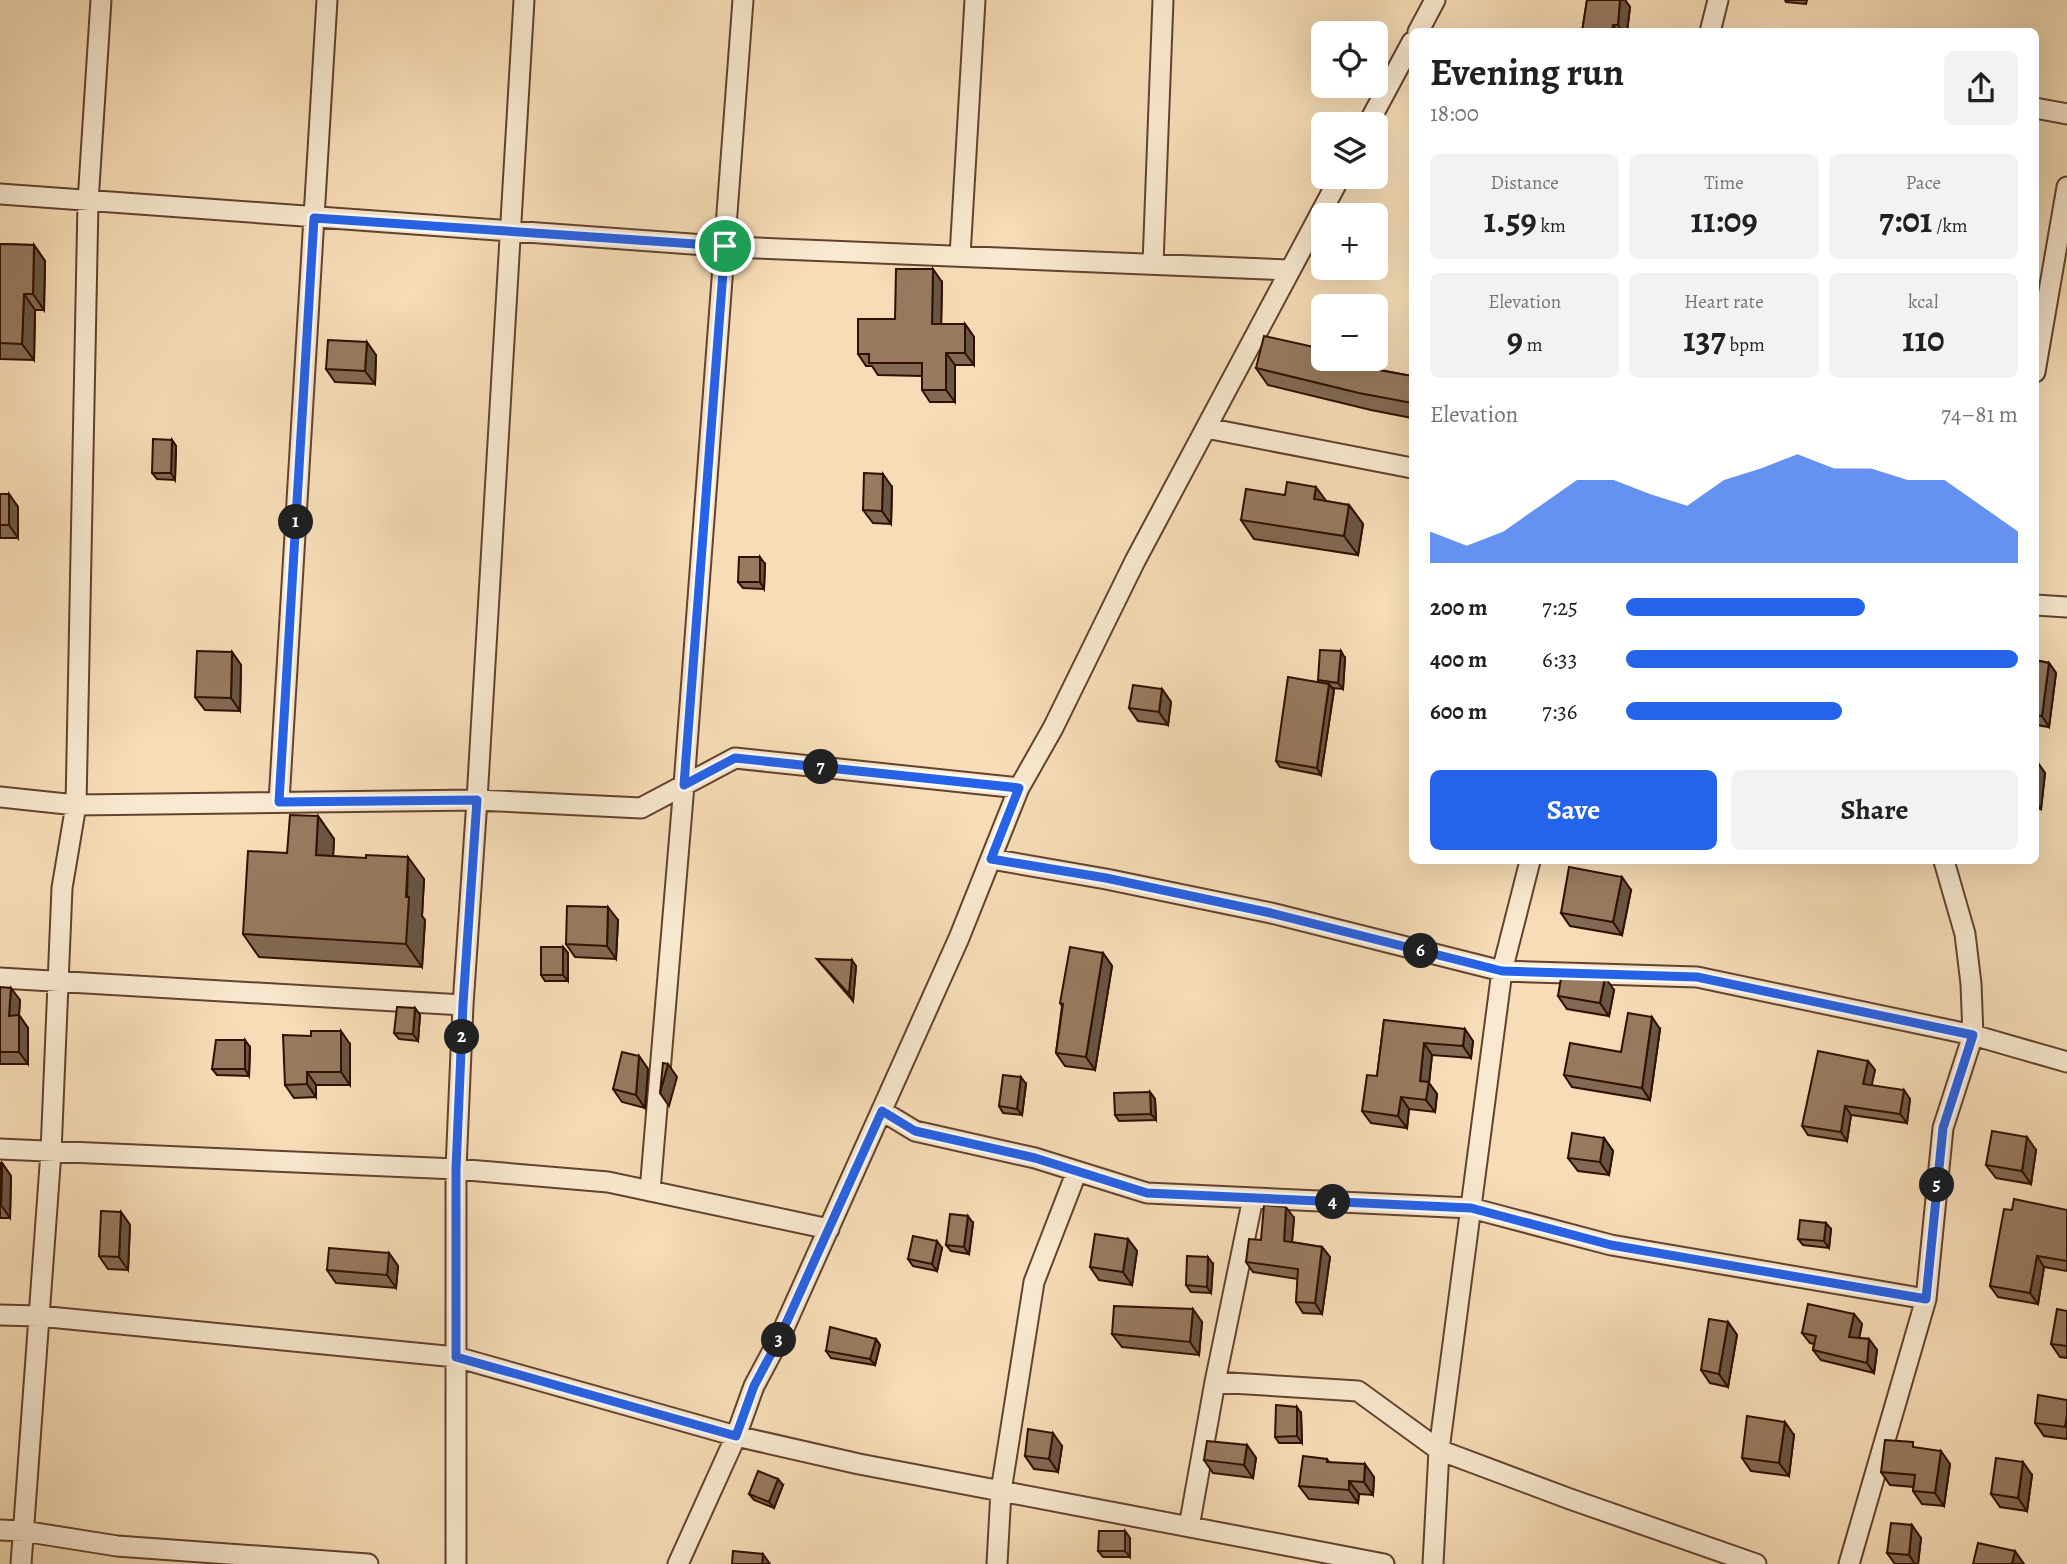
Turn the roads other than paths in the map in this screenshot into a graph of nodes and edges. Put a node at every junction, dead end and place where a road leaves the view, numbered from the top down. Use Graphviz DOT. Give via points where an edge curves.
graph roads {
  1 [pos="101,0"];
  2 [pos="327,0"];
  3 [pos="524,0"];
  4 [pos="743,0"];
  5 [pos="975,0"];
  6 [pos="1163,0"];
  7 [pos="1435,0"];
  8 [pos="1718,0"];
  9 [pos="1420,28"];
  10 [pos="1711,28"];
  11 [pos="1409,48"];
  12 [pos="2039,109"];
  13 [pos="1374,112"];
  14 [pos="2067,114"];
  15 [pos="2067,187"];
  16 [pos="1334,189"];
  17 [pos="0,194"];
  18 [pos="88,202"];
  19 [pos="314,218"];
  20 [pos="511,231"];
  21 [pos="725,246"];
  22 [pos="960,256"];
  23 [pos="1153,264"];
  24 [pos="1290,270"];
  25 [pos="2039,349"];
  26 [pos="1206,428"];
  27 [pos="1409,467"];
  28 [pos="2039,605"];
  29 [pos="2067,607"];
  30 [pos="684,785"];
  31 [pos="1019,788"];
  32 [pos="0,797"];
  33 [pos="477,800"];
  34 [pos="279,802"];
  35 [pos="76,805"];
  36 [pos="991,859"];
  37 [pos="1529,864"];
  38 [pos="1945,864"];
  39 [pos="1502,971"];
  40 [pos="0,978"];
  41 [pos="58,982"];
  42 [pos="463,1004"];
  43 [pos="1973,1035"];
  44 [pos="2067,1062"];
  45 [pos="882,1111"];
  46 [pos="0,1149"];
  47 [pos="51,1152"];
  48 [pos="456,1169"];
  49 [pos="1077,1171"];
  50 [pos="650,1191"];
  51 [pos="1253,1198"];
  52 [pos="1471,1208"];
  53 [pos="829,1229"];
  54 [pos="1926,1299"];
  55 [pos="0,1315"];
  56 [pos="39,1316"];
  57 [pos="456,1357"];
  58 [pos="1215,1382"];
  59 [pos="736,1436"];
  60 [pos="1439,1450"];
  61 [pos="1001,1491"];
  62 [pos="1189,1527"];
  63 [pos="0,1531"];
  64 [pos="23,1531"];
  65 [pos="21,1564"];
  66 [pos="368,1564"];
  67 [pos="456,1564"];
  68 [pos="678,1564"];
  69 [pos="997,1564"];
  70 [pos="1384,1564"];
  71 [pos="1433,1564"];
  72 [pos="1756,1564"];
  73 [pos="1849,1564"];
  1 -- 18 [label="street"];
  2 -- 19 [label="street"];
  3 -- 20 [label="street"];
  4 -- 21 [label="street"];
  5 -- 22 [label="street"];
  6 -- 23 [label="street"];
  7 -- 9 [label="street"];
  8 -- 10 [label="street"];
  11 -- 13 [label="street"];
  12 -- 14 [label="street"];
  15 -- 25 [label="street"];
  16 -- 24 [label="street"];
  17 -- 18 [label="street"];
  18 -- 19 [label="street"];
  18 -- 35 [label="street"];
  19 -- 20 [label="street"];
  19 -- 34 [label="street"];
  20 -- 21 [label="street"];
  20 -- 33 [label="street"];
  21 -- 22 [label="street"];
  21 -- 30 [label="street"];
  22 -- 23 [label="street"];
  23 -- 24 [label="street"];
  24 -- 26 [label="street"];
  26 -- 27 [label="street"];
  26 -- 31 [label="street"];
  28 -- 29 [label="street"];
  30 -- 31 [label="street" via="735,758"];
  30 -- 33 [label="street" via="641,808"];
  30 -- 50 [label="street"];
  31 -- 36 [label="street"];
  32 -- 35 [label="street"];
  33 -- 34 [label="street"];
  33 -- 42 [label="street"];
  34 -- 35 [label="street"];
  35 -- 41 [label="street" via="62,888"];
  36 -- 39 [label="street" via="1271,913"];
  36 -- 45 [label="street"];
  37 -- 39 [label="street"];
  38 -- 43 [label="street" via="1965,934"];
  39 -- 43 [label="street" via="1697,977"];
  39 -- 52 [label="street"];
  40 -- 41 [label="street"];
  41 -- 42 [label="street"];
  41 -- 47 [label="street"];
  42 -- 48 [label="street"];
  43 -- 44 [label="street"];
  43 -- 54 [label="street" via="1943,1128"];
  45 -- 49 [label="street" via="915,1131"];
  45 -- 53 [label="street"];
  46 -- 47 [label="street"];
  47 -- 48 [label="street"];
  47 -- 56 [label="street"];
  48 -- 50 [label="street" via="608,1182"];
  48 -- 57 [label="street"];
  49 -- 51 [label="street" via="1147,1193"];
  49 -- 61 [label="street" via="1034,1282"];
  50 -- 53 [label="street"];
  51 -- 52 [label="street"];
  51 -- 58 [label="street"];
  52 -- 54 [label="street" via="1611,1245"];
  52 -- 60 [label="street"];
  53 -- 59 [label="street" via="754,1386"];
  54 -- 73 [label="street"];
  55 -- 56 [label="street"];
  56 -- 57 [label="street"];
  56 -- 64 [label="street"];
  57 -- 59 [label="street"];
  57 -- 67 [label="street"];
  58 -- 60 [label="street" via="1358,1391"];
  58 -- 62 [label="street"];
  59 -- 61 [label="street"];
  59 -- 68 [label="street"];
  60 -- 71 [label="street"];
  60 -- 72 [label="street"];
  61 -- 62 [label="street"];
  61 -- 69 [label="street"];
  62 -- 70 [label="street"];
  63 -- 64 [label="street"];
  64 -- 65 [label="street"];
  64 -- 66 [label="street" via="117,1546"];
}
